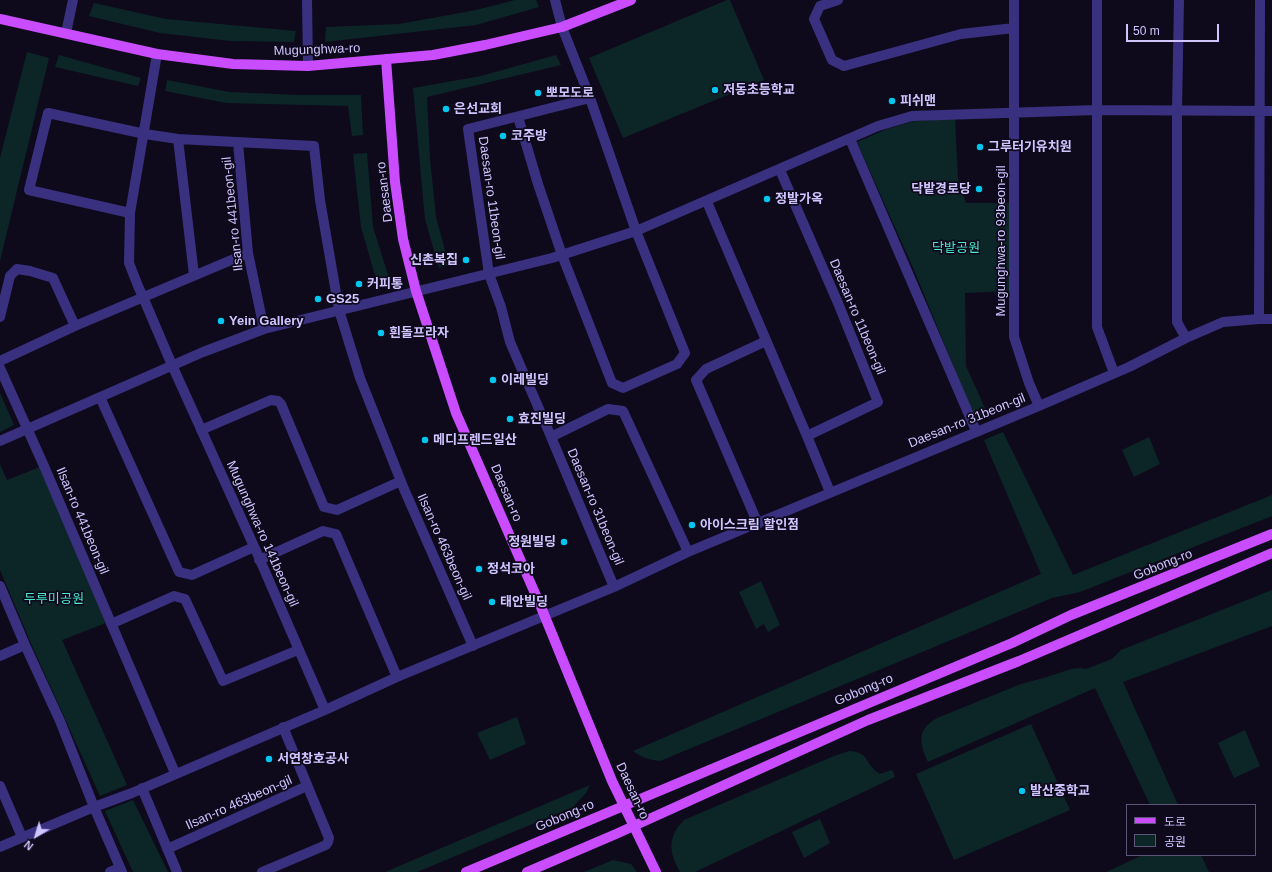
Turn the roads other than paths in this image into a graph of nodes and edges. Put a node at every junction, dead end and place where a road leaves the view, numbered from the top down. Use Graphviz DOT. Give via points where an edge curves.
graph roads {
  1 [pos="73,0"];
  2 [pos="307,0"];
  3 [pos="555,0"];
  4 [pos="631,0"];
  5 [pos="838,0"];
  6 [pos="1014,0"];
  7 [pos="1096,0"];
  8 [pos="1179,0"];
  9 [pos="1260,0"];
  10 [pos="0,19"];
  11 [pos="562,27"];
  12 [pos="1014,28"];
  13 [pos="66,33"];
  14 [pos="157,54"];
  15 [pos="386,59"];
  16 [pos="308,66"];
  17 [pos="590,98"];
  18 [pos="1097,110"];
  19 [pos="1177,111"];
  20 [pos="1260,111"];
  21 [pos="1272,111"];
  22 [pos="1015,113"];
  23 [pos="518,116"];
  24 [pos="144,134"];
  25 [pos="178,139"];
  26 [pos="850,139"];
  27 [pos="238,143"];
  28 [pos="780,170"];
  29 [pos="707,202"];
  30 [pos="130,213"];
  31 [pos="636,231"];
  32 [pos="248,253"];
  33 [pos="562,255"];
  34 [pos="489,274"];
  35 [pos="194,275"];
  36 [pos="416,292"];
  37 [pos="144,297"];
  38 [pos="339,310"];
  39 [pos="0,317"];
  40 [pos="1259,319"];
  41 [pos="1272,319"];
  42 [pos="75,326"];
  43 [pos="264,329"];
  44 [pos="1186,338"];
  45 [pos="766,341"];
  46 [pos="0,361"];
  47 [pos="172,365"];
  48 [pos="0,368"];
  49 [pos="1114,373"];
  50 [pos="100,397"];
  51 [pos="1039,406"];
  52 [pos="27,429"];
  53 [pos="201,430"];
  54 [pos="976,431"];
  55 [pos="808,436"];
  56 [pos="551,437"];
  57 [pos="0,441"];
  58 [pos="401,481"];
  59 [pos="830,492"];
  60 [pos="758,524"];
  61 [pos="1272,534"];
  62 [pos="254,547"];
  63 [pos="688,552"];
  64 [pos="1272,553"];
  65 [pos="260,560"];
  66 [pos="0,586"];
  67 [pos="614,587"];
  68 [pos="545,616"];
  69 [pos="111,624"];
  70 [pos="25,645"];
  71 [pos="473,646"];
  72 [pos="298,650"];
  73 [pos="0,656"];
  74 [pos="397,677"];
  75 [pos="325,710"];
  76 [pos="283,727"];
  77 [pos="175,773"];
  78 [pos="0,786"];
  79 [pos="307,786"];
  80 [pos="142,788"];
  81 [pos="625,805"];
  82 [pos="94,807"];
  83 [pos="634,825"];
  84 [pos="22,837"];
  85 [pos="0,847"];
  86 [pos="167,849"];
  87 [pos="121,870"];
  88 [pos="110,872"];
  89 [pos="177,872"];
  90 [pos="262,872"];
  91 [pos="466,872"];
  92 [pos="527,872"];
  93 [pos="656,872"];
  1 -- 13 [label="street"];
  2 -- 16 [label="street"];
  3 -- 11 [label="street"];
  4 -- 11 [label="main road, Mugunghwa-ro"];
  5 -- 12 [label="street" via="820,6 814,19 832,60 844,66 961,34"];
  6 -- 12 [label="street, Mugunghwa-ro 93beon-gil"];
  7 -- 18 [label="street"];
  8 -- 19 [label="street"];
  9 -- 20 [label="street"];
  10 -- 13 [label="main road, Mugunghwa-ro"];
  11 -- 15 [label="main road, Mugunghwa-ro" via="432,55"];
  11 -- 17 [label="street"];
  12 -- 22 [label="street, Mugunghwa-ro 93beon-gil"];
  13 -- 14 [label="main road, Mugunghwa-ro"];
  14 -- 16 [label="main road, Mugunghwa-ro" via="233,64"];
  14 -- 24 [label="street, Mugunghwa-ro 141beon-gil"];
  15 -- 16 [label="main road, Mugunghwa-ro"];
  15 -- 36 [label="main road, Daesan-ro" via="395,182 403,238"];
  17 -- 23 [label="street, Daesan-ro 11beon-gil"];
  17 -- 31 [label="street"];
  18 -- 19 [label="street, Daesan-ro 11beon-gil"];
  18 -- 22 [label="street, Daesan-ro 11beon-gil"];
  18 -- 49 [label="street" via="1097,328"];
  19 -- 20 [label="street, Daesan-ro 11beon-gil"];
  19 -- 44 [label="street" via="1177,322"];
  20 -- 21 [label="street, Daesan-ro 11beon-gil"];
  20 -- 40 [label="street"];
  22 -- 26 [label="street, Daesan-ro 11beon-gil" via="912,116 878,126"];
  22 -- 51 [label="street, Mugunghwa-ro 93beon-gil" via="1014,337"];
  23 -- 33 [label="street"];
  23 -- 34 [label="street, Daesan-ro 11beon-gil" via="468,129"];
  24 -- 25 [label="street"];
  24 -- 30 [label="street, Mugunghwa-ro 141beon-gil"];
  24 -- 30 [label="street" via="48,113 29,190"];
  25 -- 27 [label="street"];
  25 -- 35 [label="street"];
  26 -- 28 [label="street, Daesan-ro 11beon-gil"];
  26 -- 54 [label="street"];
  27 -- 32 [label="street, Ilsan-ro 441beon-gil"];
  27 -- 38 [label="street" via="314,146 320,200"];
  28 -- 29 [label="street, Daesan-ro 11beon-gil"];
  28 -- 55 [label="street, Daesan-ro 11beon-gil" via="878,402"];
  29 -- 31 [label="street, Daesan-ro 11beon-gil"];
  29 -- 45 [label="street"];
  30 -- 37 [label="street, Mugunghwa-ro 141beon-gil" via="129,263"];
  31 -- 33 [label="street, Daesan-ro 11beon-gil"];
  31 -- 33 [label="street" via="685,353 677,364 623,388 612,384"];
  32 -- 35 [label="street"];
  32 -- 43 [label="street, Ilsan-ro 441beon-gil"];
  33 -- 34 [label="street, Daesan-ro 11beon-gil"];
  34 -- 36 [label="street, Daesan-ro 11beon-gil"];
  34 -- 56 [label="street, Daesan-ro 11beon-gil" via="510,342"];
  35 -- 37 [label="street"];
  36 -- 38 [label="street"];
  36 -- 68 [label="main road, Daesan-ro" via="456,413"];
  37 -- 42 [label="street"];
  37 -- 47 [label="street, Mugunghwa-ro 141beon-gil"];
  38 -- 43 [label="street"];
  38 -- 58 [label="street" via="360,378"];
  39 -- 42 [label="street" via="10,276 17,269 53,278"];
  40 -- 41 [label="street, Daesan-ro 31beon-gil"];
  40 -- 44 [label="street, Daesan-ro 31beon-gil" via="1223,322"];
  42 -- 46 [label="street"];
  43 -- 47 [label="street"];
  44 -- 49 [label="street, Daesan-ro 31beon-gil"];
  45 -- 55 [label="street"];
  45 -- 60 [label="street" via="706,369 696,380"];
  47 -- 50 [label="street"];
  47 -- 53 [label="street, Mugunghwa-ro 141beon-gil"];
  48 -- 52 [label="street, Ilsan-ro 441beon-gil"];
  49 -- 51 [label="street, Daesan-ro 31beon-gil"];
  50 -- 52 [label="street"];
  50 -- 62 [label="street" via="179,572 192,575"];
  51 -- 54 [label="street, Daesan-ro 31beon-gil"];
  52 -- 57 [label="street"];
  52 -- 69 [label="street, Ilsan-ro 441beon-gil"];
  53 -- 58 [label="street" via="270,400 278,401 324,507 337,510"];
  53 -- 62 [label="street, Mugunghwa-ro 141beon-gil"];
  54 -- 59 [label="street, Daesan-ro 31beon-gil"];
  55 -- 59 [label="street"];
  56 -- 63 [label="street" via="608,409 623,411"];
  56 -- 67 [label="street, Daesan-ro 31beon-gil"];
  58 -- 71 [label="street, Ilsan-ro 463beon-gil"];
  59 -- 60 [label="street, Daesan-ro 31beon-gil"];
  60 -- 63 [label="street, Daesan-ro 31beon-gil"];
  61 -- 81 [label="main road, Gobong-ro" via="1071,615 1012,643"];
  62 -- 65 [label="street, Mugunghwa-ro 141beon-gil"];
  63 -- 67 [label="street, Daesan-ro 31beon-gil"];
  64 -- 83 [label="main road" via="1019,661 868,720"];
  65 -- 72 [label="street, Mugunghwa-ro 141beon-gil"];
  65 -- 74 [label="street" via="323,531 336,534"];
  66 -- 70 [label="street"];
  67 -- 68 [label="street, Daesan-ro 31beon-gil"];
  68 -- 71 [label="street"];
  68 -- 81 [label="main road, Daesan-ro" via="612,781"];
  69 -- 72 [label="street" via="174,596 185,599 223,681"];
  69 -- 77 [label="street"];
  70 -- 73 [label="street"];
  70 -- 82 [label="street" via="60,721"];
  71 -- 74 [label="street"];
  72 -- 75 [label="street, Mugunghwa-ro 141beon-gil"];
  74 -- 75 [label="street"];
  75 -- 76 [label="street"];
  76 -- 77 [label="street"];
  76 -- 79 [label="street, Ilsan-ro 463beon-gil"];
  77 -- 80 [label="street"];
  78 -- 84 [label="street"];
  79 -- 86 [label="street, Ilsan-ro 463beon-gil"];
  79 -- 90 [label="street" via="329,838 328,842"];
  80 -- 82 [label="street"];
  80 -- 86 [label="street"];
  81 -- 83 [label="main road, Daesan-ro"];
  81 -- 91 [label="main road, Gobong-ro"];
  82 -- 84 [label="street"];
  82 -- 87 [label="street"];
  83 -- 92 [label="main road"];
  83 -- 93 [label="main road, Daesan-ro"];
  84 -- 85 [label="street"];
  86 -- 89 [label="street"];
  87 -- 88 [label="street"];
}
